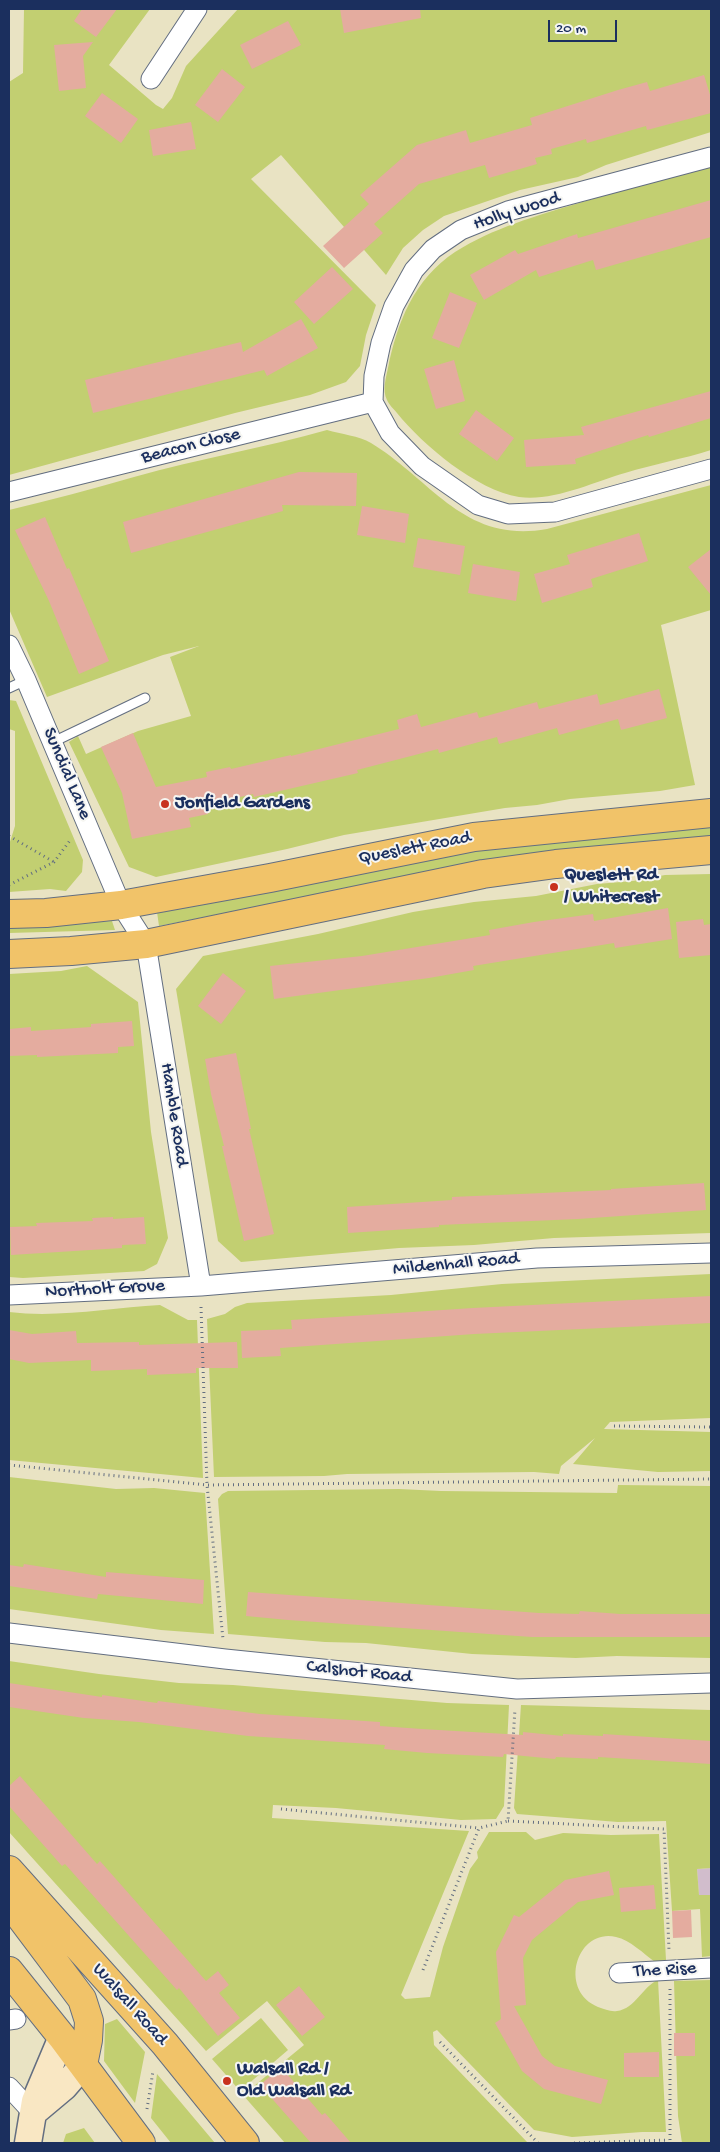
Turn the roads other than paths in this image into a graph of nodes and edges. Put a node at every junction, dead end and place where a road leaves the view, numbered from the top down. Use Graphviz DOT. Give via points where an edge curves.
graph roads {
  1 [pos="197,9"];
  2 [pos="151,79"];
  3 [pos="711,157"];
  4 [pos="373,402"];
  5 [pos="711,469"];
  6 [pos="9,492"];
  7 [pos="9,645"];
  8 [pos="26,680"];
  9 [pos="9,688"];
  10 [pos="145,698"];
  11 [pos="52,742"];
  12 [pos="711,813"];
  13 [pos="711,850"];
  14 [pos="121,905"];
  15 [pos="9,914"];
  16 [pos="146,944"];
  17 [pos="9,954"];
  18 [pos="711,1253"];
  19 [pos="201,1286"];
  20 [pos="9,1295"];
  21 [pos="9,1633"];
  22 [pos="711,1683"];
  23 [pos="9,1870"];
  24 [pos="9,1902"];
  25 [pos="711,1968"];
  26 [pos="9,1971"];
  27 [pos="619,1973"];
  28 [pos="62,2037"];
  29 [pos="83,2065"];
  30 [pos="9,2087"];
  31 [pos="32,2113"];
  32 [pos="28,2143"];
  33 [pos="141,2143"];
  34 [pos="245,2143"];
  1 -- 2 [label="street"];
  3 -- 4 [label="street, Holly Wood" via="508,211 461,230 433,249 414,270 394,306 381,343 374,376"];
  4 -- 5 [label="street" via="390,433 422,466 478,505 508,514 555,512"];
  4 -- 6 [label="street, Beacon Close"];
  7 -- 8 [label="street, Sundial Lane"];
  8 -- 9 [label="lane"];
  8 -- 11 [label="street, Sundial Lane"];
  10 -- 11 [label="lane"];
  11 -- 14 [label="street, Sundial Lane"];
  12 -- 14 [label="highway, Queslett Road" via="474,837"];
  13 -- 16 [label="highway, Queslett Road" via="484,874"];
  14 -- 15 [label="highway, Queslett Road"];
  14 -- 16 [label="street"];
  16 -- 17 [label="highway, Queslett Road"];
  16 -- 19 [label="street, Hamble Road"];
  18 -- 19 [label="street, Mildenhall Road" via="537,1258"];
  19 -- 20 [label="street, Northolt Grove"];
  21 -- 22 [label="street, Calshot Road" via="517,1689"];
  23 -- 34 [label="highway, Walsall Road" via="165,2044"];
  24 -- 29 [label="highway" via="82,1999 88,2021"];
  25 -- 27 [label="street, The Rise"];
  26 -- 28 [label="highway"];
  28 -- 29 [label="highway"];
  28 -- 31 [label="main road"];
  29 -- 31 [label="main road" via="64,2087"];
  29 -- 33 [label="highway"];
  30 -- 31 [label="street"];
  31 -- 32 [label="main road"];
}
